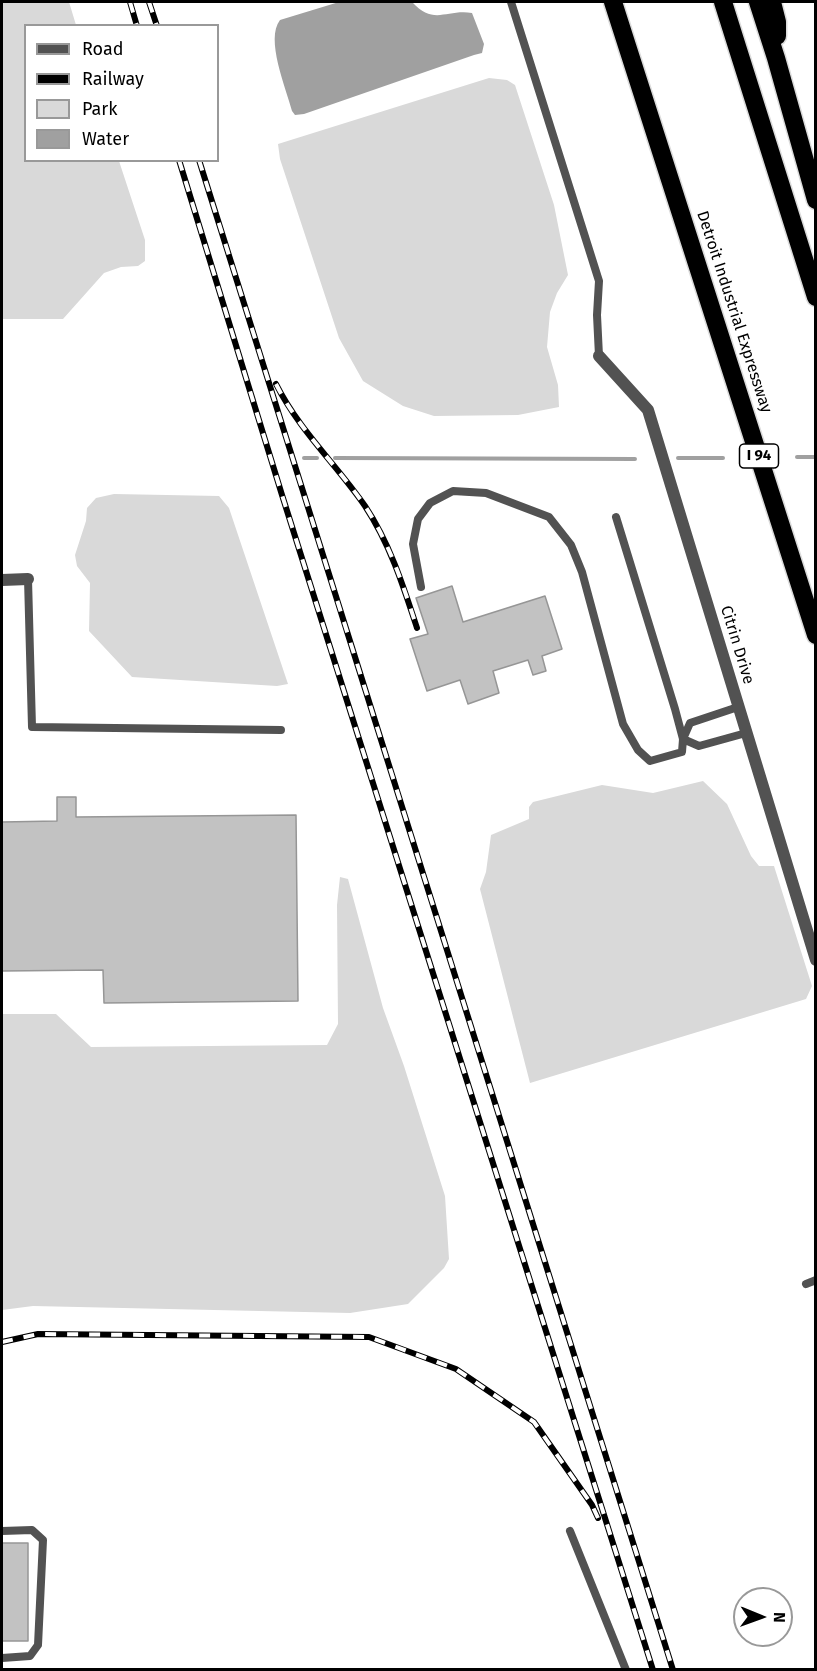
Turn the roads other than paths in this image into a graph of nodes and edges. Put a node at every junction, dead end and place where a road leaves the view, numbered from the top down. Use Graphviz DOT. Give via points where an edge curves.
graph roads {
  1 [pos="511,2"];
  2 [pos="613,2"];
  3 [pos="723,2"];
  4 [pos="758,2"];
  5 [pos="772,2"];
  6 [pos="776,58"];
  7 [pos="816,200"];
  8 [pos="816,297"];
  9 [pos="599,356"];
  10 [pos="616,517"];
  11 [pos="28,579"];
  12 [pos="2,580"];
  13 [pos="421,587"];
  14 [pos="816,635"];
  15 [pos="738,706"];
  16 [pos="281,730"];
  17 [pos="746,733"];
  18 [pos="682,739"];
  19 [pos="816,960"];
  20 [pos="816,1280"];
  21 [pos="806,1284"];
  22 [pos="2,1531"];
  23 [pos="570,1531"];
  24 [pos="2,1659"];
  25 [pos="626,1670"];
  1 -- 9 [label="lane" via="599,281"];
  2 -- 14 [label="highway, Detroit Industrial Expressway / I 94"];
  3 -- 8 [label="highway"];
  4 -- 6 [label="highway"];
  5 -- 6 [label="highway" via="777,22"];
  6 -- 7 [label="highway"];
  9 -- 15 [label="street, Citrin Drive" via="648,410"];
  10 -- 18 [label="lane"];
  11 -- 12 [label="street"];
  11 -- 16 [label="lane" via="32,727"];
  13 -- 18 [label="lane" via="413,544 418,519 430,503 453,491 486,493 549,517 575,554 623,724 638,750 650,761 682,752"];
  15 -- 17 [label="street, Citrin Drive"];
  15 -- 18 [label="lane" via="690,723"];
  17 -- 18 [label="lane" via="699,747"];
  17 -- 19 [label="street, Citrin Drive"];
  20 -- 21 [label="lane"];
  22 -- 24 [label="lane" via="32,1530 42,1540 38,1645 30,1656"];
  23 -- 25 [label="lane"];
}
